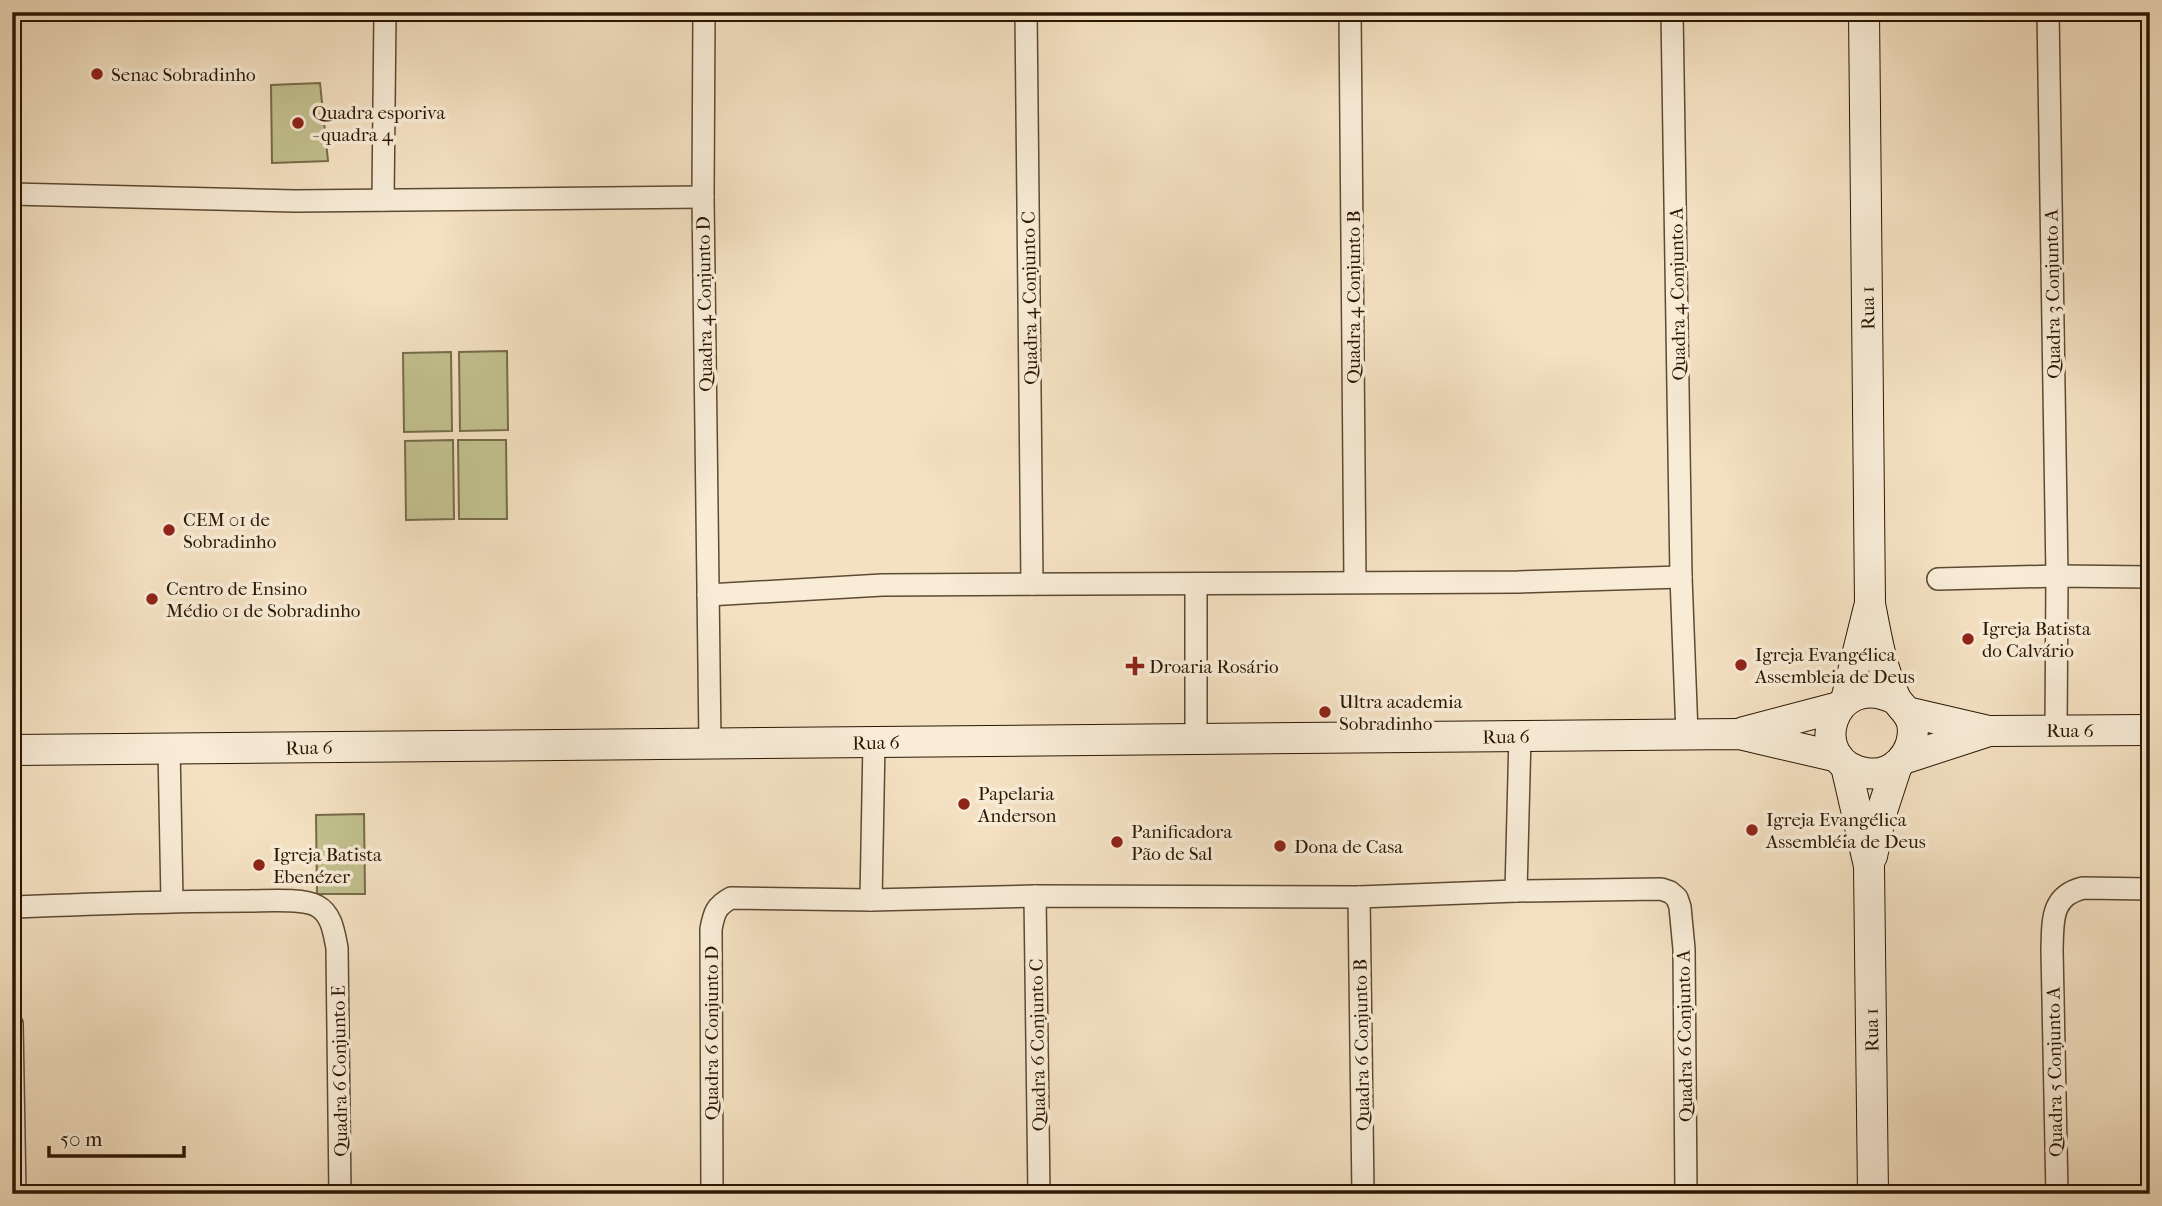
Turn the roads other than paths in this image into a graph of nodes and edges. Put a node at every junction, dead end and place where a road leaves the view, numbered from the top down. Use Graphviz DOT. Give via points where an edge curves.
graph roads {
  1 [pos="385,12"];
  2 [pos="704,12"];
  3 [pos="1026,12"];
  4 [pos="1350,12"];
  5 [pos="1672,12"];
  6 [pos="1864,12"];
  7 [pos="2048,12"];
  8 [pos="12,194"];
  9 [pos="702,197"];
  10 [pos="383,200"];
  11 [pos="2057,576"];
  12 [pos="1681,577"];
  13 [pos="2150,577"];
  14 [pos="1938,579"];
  15 [pos="1355,582"];
  16 [pos="1032,584"];
  17 [pos="1196,585"];
  18 [pos="708,595"];
  19 [pos="1870,604"];
  20 [pos="1843,703"];
  21 [pos="1901,706"];
  22 [pos="2150,730"];
  23 [pos="1989,731"];
  24 [pos="2056,731"];
  25 [pos="1686,734"];
  26 [pos="1739,734"];
  27 [pos="1520,736"];
  28 [pos="1196,739"];
  29 [pos="874,742"];
  30 [pos="710,743"];
  31 [pos="169,748"];
  32 [pos="12,750"];
  33 [pos="1842,762"];
  34 [pos="1900,762"];
  35 [pos="1869,866"];
  36 [pos="2150,889"];
  37 [pos="1517,891"];
  38 [pos="1035,896"];
  39 [pos="1359,897"];
  40 [pos="871,900"];
  41 [pos="172,901"];
  42 [pos="12,907"];
  43 [pos="12,1024"];
  44 [pos="15,1194"];
  45 [pos="340,1194"];
  46 [pos="712,1194"];
  47 [pos="1039,1194"];
  48 [pos="1363,1194"];
  49 [pos="1686,1194"];
  50 [pos="1872,1194"];
  51 [pos="2057,1194"];
  1 -- 10 [label="street"];
  2 -- 9 [label="street, Quadra 4 Conjunto D"];
  3 -- 16 [label="street, Quadra 4 Conjunto C"];
  4 -- 15 [label="street, Quadra 4 Conjunto B"];
  5 -- 12 [label="street, Quadra 4 Conjunto A"];
  6 -- 19 [label="street, Rua 1"];
  7 -- 11 [label="street, Quadra 3 Conjunto A"];
  8 -- 10 [label="street"];
  9 -- 10 [label="street"];
  9 -- 18 [label="street, Quadra 4 Conjunto D"];
  11 -- 13 [label="street"];
  11 -- 14 [label="street"];
  11 -- 24 [label="street, Quadra 3 Conjunto A"];
  12 -- 15 [label="street"];
  12 -- 25 [label="street, Quadra 4 Conjunto A"];
  15 -- 17 [label="street"];
  16 -- 17 [label="street"];
  16 -- 18 [label="street" via="881,585"];
  17 -- 28 [label="street"];
  18 -- 30 [label="street, Quadra 4 Conjunto D"];
  19 -- 20 [label="street"];
  19 -- 21 [label="street" via="1880,652"];
  20 -- 21 [label="street" via="1871,691 1884,693"];
  20 -- 26 [label="street, Rua 6"];
  20 -- 33 [label="street" via="1830,732"];
  21 -- 23 [label="street, Rua 6"];
  21 -- 34 [label="street" via="1912,724 1913,736"];
  22 -- 24 [label="street, Rua 6"];
  23 -- 24 [label="street, Rua 6"];
  23 -- 34 [label="street, Rua 6"];
  25 -- 26 [label="street, Rua 6"];
  25 -- 27 [label="street, Rua 6"];
  26 -- 33 [label="street, Rua 6"];
  27 -- 28 [label="street, Rua 6"];
  27 -- 37 [label="street"];
  28 -- 29 [label="street, Rua 6"];
  29 -- 30 [label="street, Rua 6"];
  29 -- 40 [label="street"];
  30 -- 31 [label="street, Rua 6"];
  31 -- 32 [label="street, Rua 6"];
  31 -- 41 [label="street"];
  33 -- 34 [label="street" via="1872,774"];
  33 -- 35 [label="street"];
  34 -- 35 [label="street"];
  35 -- 50 [label="street, Rua 1"];
  36 -- 51 [label="street, Quadra 5 Conjunto A" via="2083,888 2063,896 2054,914"];
  37 -- 39 [label="street"];
  37 -- 49 [label="street, Quadra 6 Conjunto A" via="1661,889 1677,898 1684,949"];
  38 -- 39 [label="street"];
  38 -- 40 [label="street"];
  38 -- 47 [label="street, Quadra 6 Conjunto C"];
  39 -- 48 [label="street, Quadra 6 Conjunto B"];
  40 -- 46 [label="street, Quadra 6 Conjunto D" via="731,898 714,912"];
  41 -- 42 [label="street, Quadra 6 Conjunto E"];
  41 -- 45 [label="street, Quadra 6 Conjunto E" via="307,902 328,916 337,948"];
  43 -- 44 [label="street"];
}
